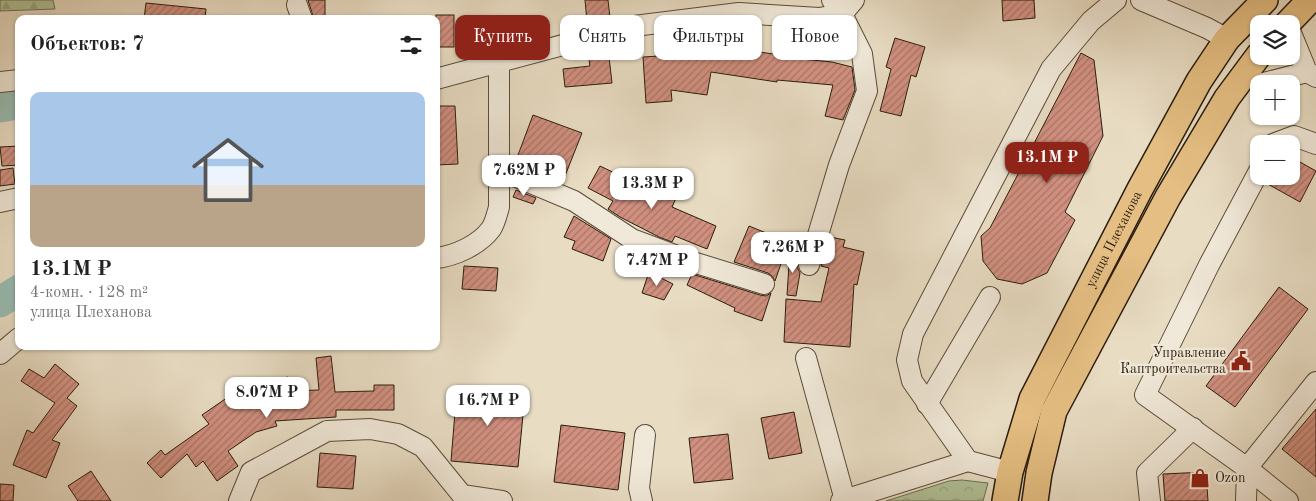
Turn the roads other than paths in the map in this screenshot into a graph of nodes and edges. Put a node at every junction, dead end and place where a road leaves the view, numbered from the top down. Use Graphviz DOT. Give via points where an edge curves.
graph roads {
  1 [pos="1116,0"];
  2 [pos="1141,0"];
  3 [pos="1265,0"];
  4 [pos="1310,0"];
  5 [pos="843,5"];
  6 [pos="1178,7"];
  7 [pos="1296,15"];
  8 [pos="1227,38"];
  9 [pos="1300,51"];
  10 [pos="499,63"];
  11 [pos="1252,65"];
  12 [pos="1311,74"];
  13 [pos="440,78"];
  14 [pos="15,80"];
  15 [pos="0,82"];
  16 [pos="1250,88"];
  17 [pos="1227,98"];
  18 [pos="1300,138"];
  19 [pos="1316,144"];
  20 [pos="500,170"];
  21 [pos="1251,185"];
  22 [pos="15,199"];
  23 [pos="0,202"];
  24 [pos="440,257"];
  25 [pos="809,265"];
  26 [pos="764,284"];
  27 [pos="990,297"];
  28 [pos="15,341"];
  29 [pos="0,354"];
  30 [pos="806,358"];
  31 [pos="1314,389"];
  32 [pos="927,404"];
  33 [pos="1193,428"];
  34 [pos="645,435"];
  35 [pos="968,461"];
  36 [pos="1247,468"];
  37 [pos="1010,472"];
  38 [pos="460,498"];
  39 [pos="239,501"];
  40 [pos="502,501"];
  41 [pos="642,501"];
  42 [pos="843,501"];
  43 [pos="1005,501"];
  44 [pos="1035,501"];
  45 [pos="1150,501"];
  46 [pos="1246,501"];
  47 [pos="1288,501"];
  1 -- 32 [label="street" via="1091,22 1050,70 913,334 907,360 912,380"];
  2 -- 6 [label="street"];
  3 -- 8 [label="main road, улица Плеханова"];
  4 -- 7 [label="main road"];
  5 -- 10 [label="street" via="819,18 739,13 634,26"];
  5 -- 25 [label="street" via="862,54 868,91 839,165"];
  6 -- 8 [label="street"];
  8 -- 37 [label="main road, улица Плеханова" via="1199,81 1140,190 1032,399"];
  9 -- 12 [label="street"];
  10 -- 13 [label="street"];
  10 -- 20 [label="street"];
  11 -- 17 [label="main road, улица Плеханова"];
  14 -- 15 [label="street"];
  16 -- 17 [label="street"];
  17 -- 44 [label="main road, улица Плеханова" via="1168,197 1054,411"];
  18 -- 19 [label="street"];
  20 -- 24 [label="street" via="499,207 491,229 475,243"];
  20 -- 26 [label="street" via="574,201 632,239"];
  21 -- 33 [label="street" via="1145,395"];
  22 -- 23 [label="street"];
  27 -- 32 [label="street"];
  28 -- 29 [label="street"];
  30 -- 42 [label="street"];
  31 -- 36 [label="street"];
  32 -- 35 [label="street"];
  33 -- 36 [label="street"];
  33 -- 45 [label="street" via="1148,473"];
  34 -- 41 [label="street" via="639,488"];
  35 -- 37 [label="street"];
  35 -- 42 [label="street"];
  36 -- 46 [label="street"];
  36 -- 47 [label="street"];
  37 -- 43 [label="main road, улица Плеханова"];
  38 -- 39 [label="street" via="423,447 398,434 370,429 327,431 251,472"];
  38 -- 40 [label="street"];
}
